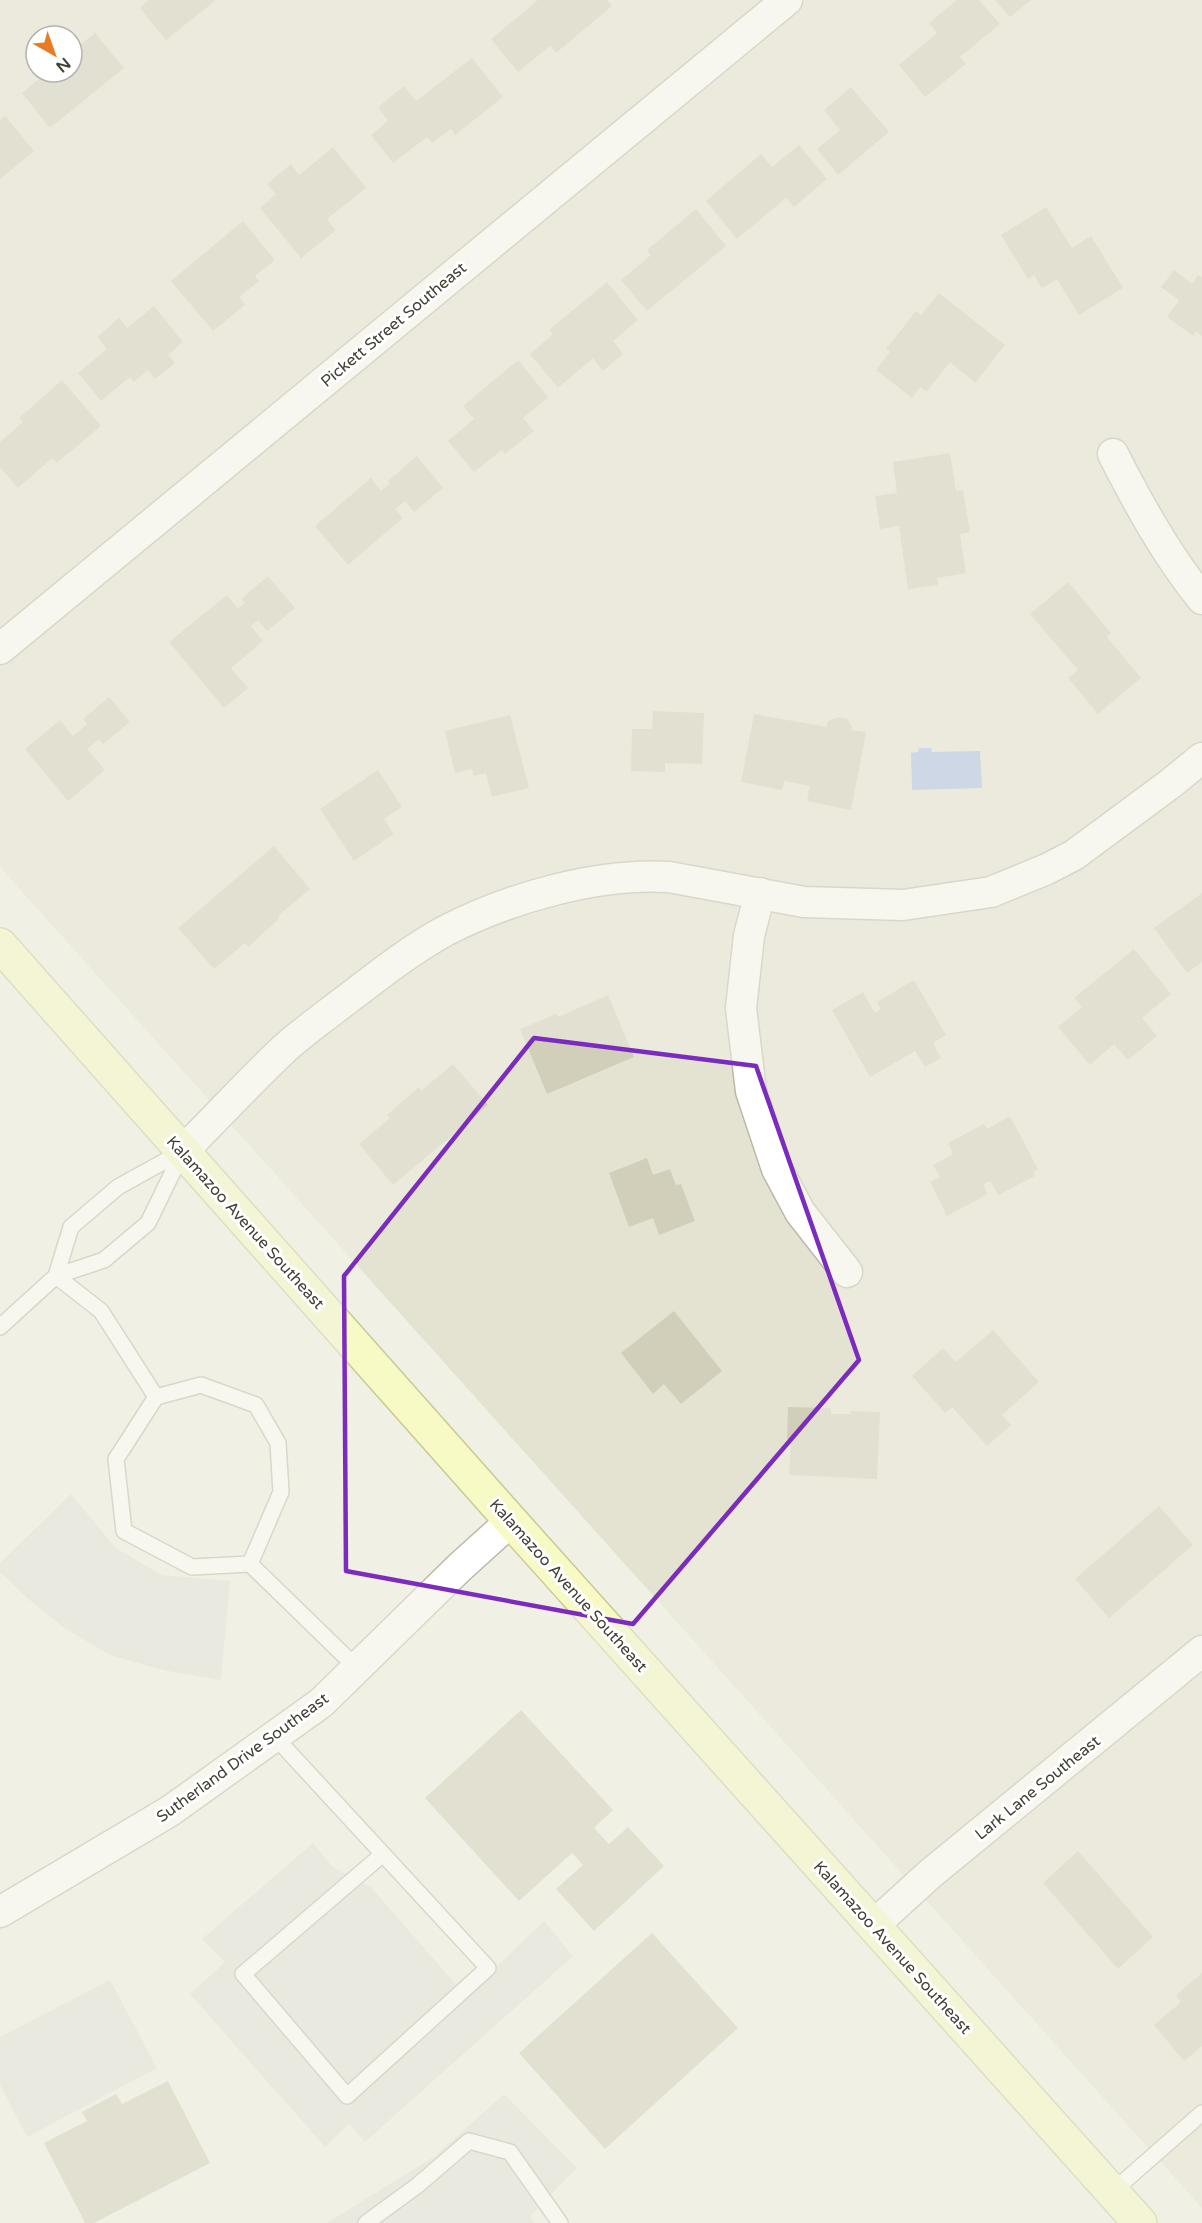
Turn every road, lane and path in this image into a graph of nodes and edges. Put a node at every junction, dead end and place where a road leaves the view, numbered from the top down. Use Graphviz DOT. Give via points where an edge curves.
graph roads {
  1 [pos="787,0"];
  2 [pos="1113,454"];
  3 [pos="1202,599"];
  4 [pos="0,649"];
  5 [pos="1202,758"];
  6 [pos="760,893"];
  7 [pos="0,945"];
  8 [pos="183,1151"];
  9 [pos="847,1272"];
  10 [pos="56,1276"];
  11 [pos="3,1319"];
  12 [pos="156,1397"];
  13 [pos="511,1521"];
  14 [pos="250,1564"];
  15 [pos="1202,1651"];
  16 [pos="357,1668"];
  17 [pos="275,1737"];
  18 [pos="383,1854"];
  19 [pos="0,1912"];
  20 [pos="874,1925"];
  21 [pos="1202,2113"];
  22 [pos="1127,2213"];
  23 [pos="366,2223"];
  24 [pos="560,2223"];
  1 -- 4 [label="street, Pickett Street Southeast"];
  2 -- 3 [label="street" via="1170,556"];
  5 -- 6 [label="street" via="1074,855 991,892 903,906 804,902"];
  6 -- 8 [label="street" via="650,876 584,884 495,909 445,932 359,989 284,1049"];
  6 -- 9 [label="street" via="749,936 741,1008 751,1091 777,1169 795,1204"];
  7 -- 8 [label="main road, Kalamazoo Avenue Southeast"];
  8 -- 10 [label="lane" via="118,1187 71,1227"];
  8 -- 10 [label="lane" via="148,1223 104,1260"];
  8 -- 13 [label="main road, Kalamazoo Avenue Southeast"];
  10 -- 11 [label="lane"];
  10 -- 12 [label="lane" via="101,1311"];
  12 -- 14 [label="lane" via="201,1385 256,1405 278,1443 281,1492"];
  12 -- 14 [label="lane" via="116,1460 124,1531 192,1567"];
  13 -- 16 [label="street, Sutherland Drive Southeast"];
  13 -- 20 [label="main road, Kalamazoo Avenue Southeast"];
  14 -- 16 [label="lane"];
  15 -- 20 [label="street, Lark Lane Southeast" via="930,1874"];
  16 -- 17 [label="street, Sutherland Drive Southeast" via="321,1703"];
  17 -- 18 [label="lane"];
  17 -- 19 [label="street, Sutherland Drive Southeast" via="170,1811"];
  18 -- 18 [label="lane" via="488,1968 347,2096 243,1974"];
  20 -- 22 [label="main road, Kalamazoo Avenue Southeast"];
  21 -- 22 [label="lane"];
  23 -- 24 [label="lane" via="469,2141 510,2152"];
}
